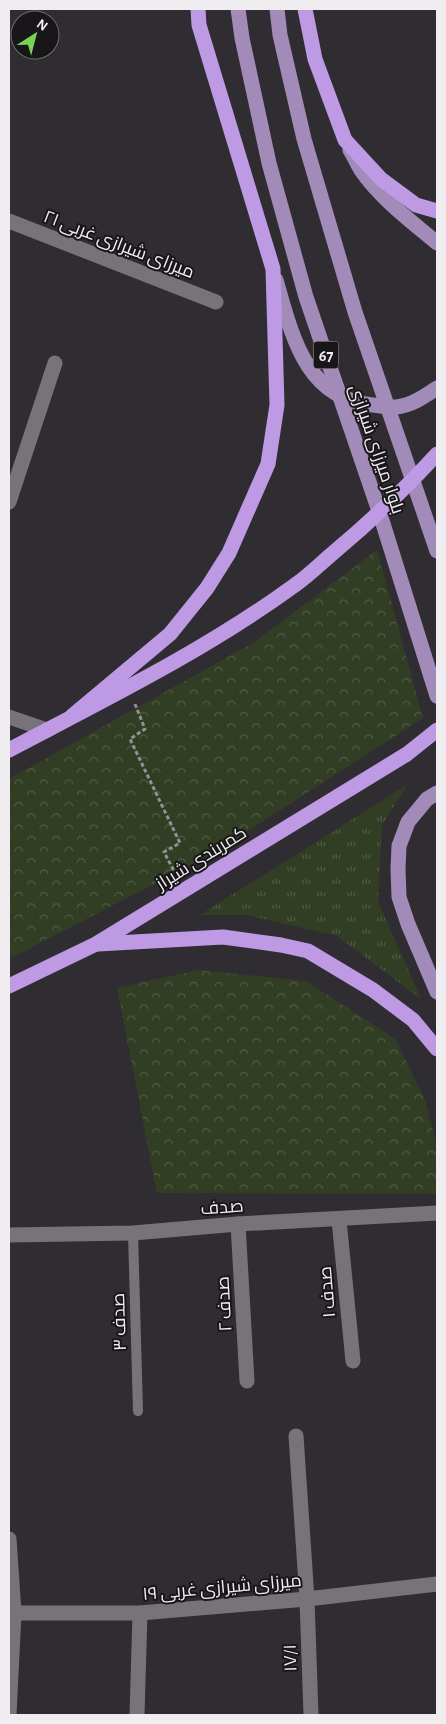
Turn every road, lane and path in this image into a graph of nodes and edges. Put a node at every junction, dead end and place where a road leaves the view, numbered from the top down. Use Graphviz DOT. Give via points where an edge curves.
graph roads {
  1 [pos="198,9"];
  2 [pos="238,9"];
  3 [pos="277,9"];
  4 [pos="306,9"];
  5 [pos="345,140"];
  6 [pos="437,211"];
  7 [pos="9,221"];
  8 [pos="437,243"];
  9 [pos="273,269"];
  10 [pos="216,302"];
  11 [pos="55,363"];
  12 [pos="437,388"];
  13 [pos="437,454"];
  14 [pos="9,502"];
  15 [pos="437,551"];
  16 [pos="128,687"];
  17 [pos="437,696"];
  18 [pos="72,716"];
  19 [pos="9,717"];
  20 [pos="47,730"];
  21 [pos="437,730"];
  22 [pos="9,750"];
  23 [pos="437,793"];
  24 [pos="184,890"];
  25 [pos="96,944"];
  26 [pos="9,986"];
  27 [pos="437,992"];
  28 [pos="437,1049"];
  29 [pos="437,1213"];
  30 [pos="339,1220"];
  31 [pos="238,1224"];
  32 [pos="133,1233"];
  33 [pos="9,1235"];
  34 [pos="353,1361"];
  35 [pos="246,1381"];
  36 [pos="138,1411"];
  37 [pos="296,1436"];
  38 [pos="9,1539"];
  39 [pos="437,1584"];
  40 [pos="307,1599"];
  41 [pos="12,1613"];
  42 [pos="140,1613"];
  43 [pos="10,1715"];
  44 [pos="137,1715"];
  45 [pos="311,1715"];
  1 -- 9 [label="highway" via="199,24"];
  2 -- 17 [label="main road, بلوار میرزای شیرازی / 67" via="269,164 306,297 380,514"];
  3 -- 15 [label="main road, بلوار میرزای شیرازی / 67" via="280,35 309,157 355,312"];
  4 -- 5 [label="highway" via="316,59"];
  5 -- 6 [label="highway" via="381,179 416,206"];
  5 -- 8 [label="main road" via="361,170 382,194"];
  7 -- 10 [label="street, ۲۱ میرزای شیرازی غربی"];
  9 -- 12 [label="main road" via="302,358 323,386 356,404 396,407 422,399"];
  9 -- 18 [label="highway" via="277,405 268,464 242,526 207,588 170,634"];
  11 -- 14 [label="street"];
  13 -- 16 [label="highway" via="365,526 296,584 239,624"];
  16 -- 18 [label="highway"];
  16 -- 24 [label="path" via="145,729 130,739 180,843 164,852"];
  18 -- 20 [label="highway"];
  19 -- 20 [label="street"];
  20 -- 22 [label="highway"];
  21 -- 24 [label="highway, کمربندی شیراز" via="407,754"];
  23 -- 27 [label="main road" via="427,799 408,822 399,846 398,869 399,897"];
  24 -- 25 [label="highway, کمربندی شیراز"];
  25 -- 26 [label="highway, کمربندی شیراز"];
  25 -- 28 [label="highway" via="223,937 308,951 373,990 412,1020"];
  29 -- 30 [label="street, صدف"];
  30 -- 31 [label="street, صدف"];
  30 -- 34 [label="street, ۱ صدف"];
  31 -- 32 [label="street, صدف"];
  31 -- 35 [label="street, ۲ صدف"];
  32 -- 33 [label="street, صدف"];
  32 -- 36 [label="lane, صدف ۳"];
  37 -- 40 [label="street, ۱۷/۱"];
  38 -- 41 [label="street"];
  39 -- 40 [label="street, ۱۹ میرزای شیرازی غربی"];
  40 -- 42 [label="street, ۱۹ میرزای شیرازی غربی"];
  40 -- 45 [label="street, ۱۷/۱"];
  41 -- 42 [label="street, ۱۹ میرزای شیرازی غربی"];
  41 -- 43 [label="street"];
  42 -- 44 [label="street"];
}
